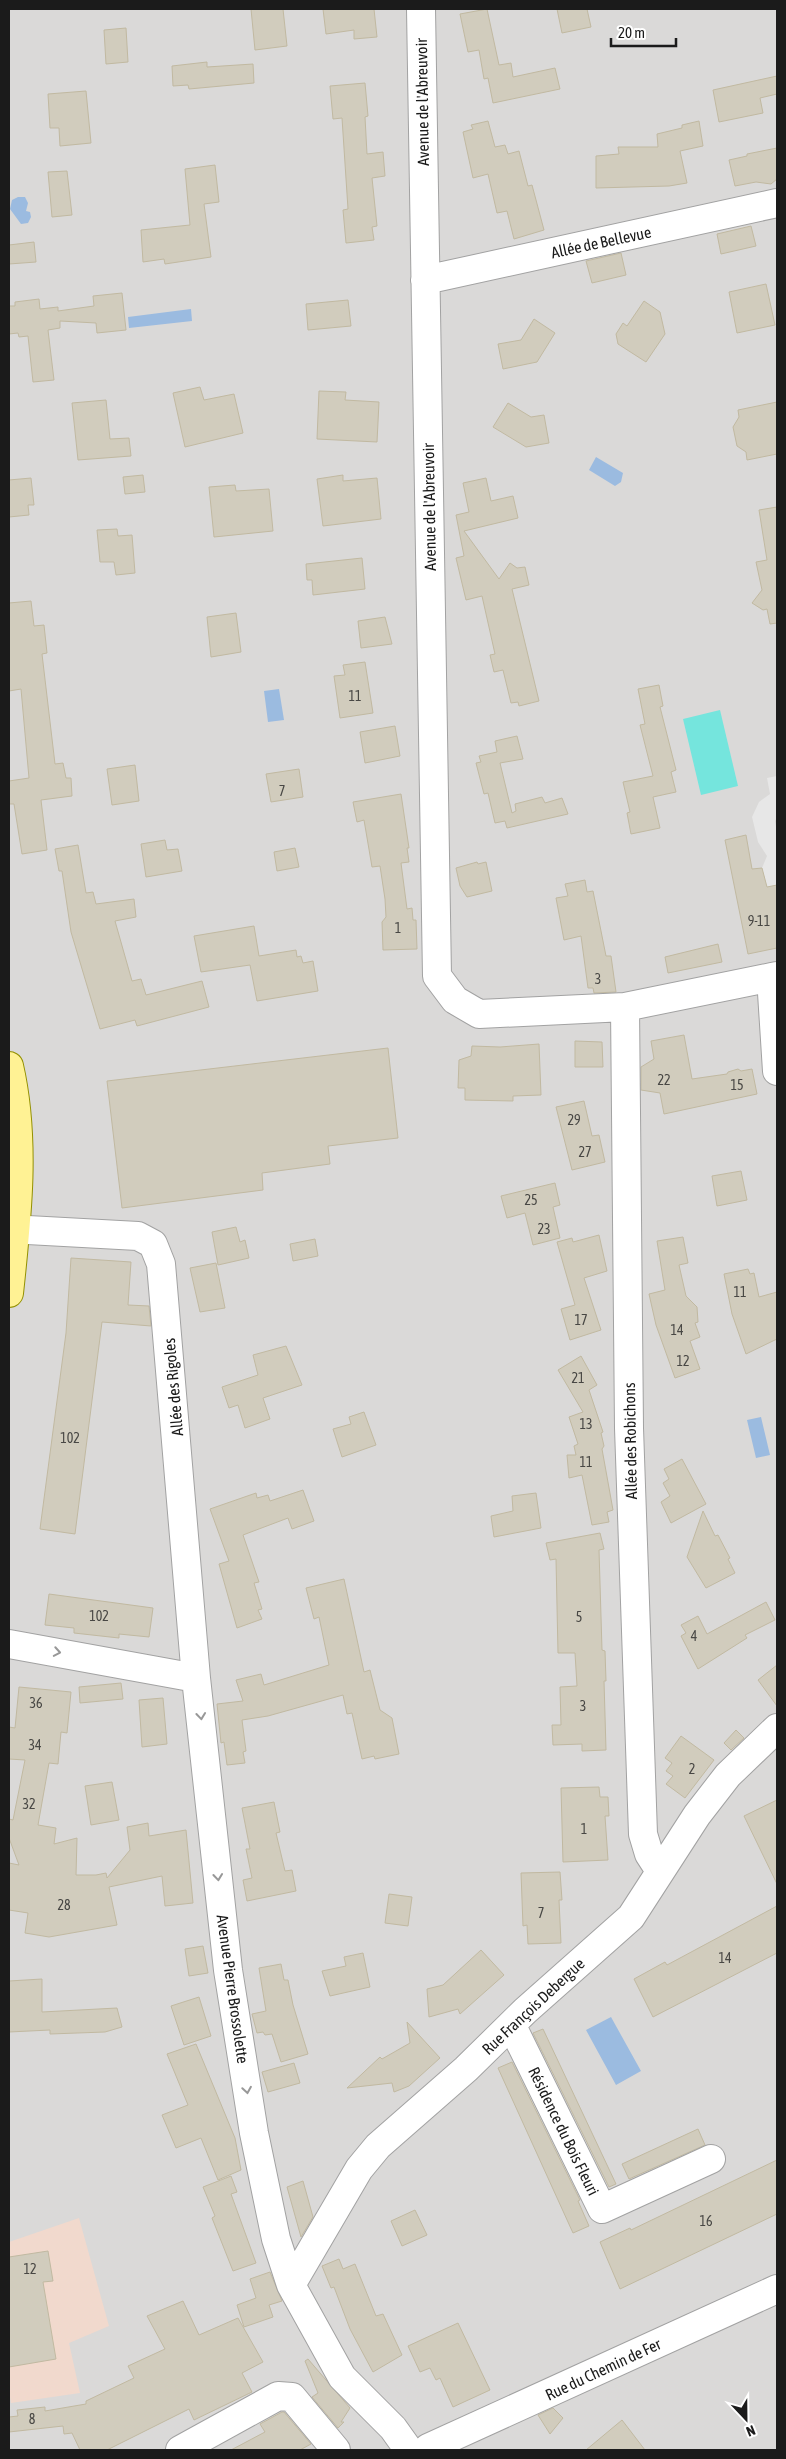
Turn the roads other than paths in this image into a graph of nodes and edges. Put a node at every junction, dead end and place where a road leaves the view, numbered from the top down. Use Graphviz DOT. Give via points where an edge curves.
graph roads {
  1 [pos="421,9"];
  2 [pos="777,203"];
  3 [pos="425,280"];
  4 [pos="774,976"];
  5 [pos="625,1007"];
  6 [pos="9,1066"];
  7 [pos="777,1071"];
  8 [pos="12,1229"];
  9 [pos="9,1293"];
  10 [pos="9,1644"];
  11 [pos="196,1678"];
  12 [pos="777,1728"];
  13 [pos="660,1871"];
  14 [pos="512,2026"];
  15 [pos="711,2159"];
  16 [pos="292,2285"];
  17 [pos="777,2289"];
  18 [pos="418,2449"];
  19 [pos="180,2450"];
  20 [pos="336,2450"];
  1 -- 3 [label="street, Avenue de l'Abreuvoir"];
  2 -- 3 [label="street, Allée de Bellevue"];
  3 -- 5 [label="street, Avenue de l'Abreuvoir" via="437,976 455,1000 479,1014"];
  4 -- 5 [label="street"];
  4 -- 7 [label="street"];
  5 -- 13 [label="street, Allée des Robichons" via="629,1428 643,1834 649,1854"];
  6 -- 8 [label="main road" via="18,1144"];
  8 -- 9 [label="main road"];
  8 -- 11 [label="street, Allée des Rigoles" via="138,1236 153,1244 161,1264"];
  10 -- 11 [label="street, one-way"];
  11 -- 16 [label="street, Avenue Pierre Brossolette, one-way" via="228,1970 264,2186 276,2239"];
  12 -- 13 [label="street, Rue François Debergue" via="728,1775"];
  13 -- 14 [label="street, Rue François Debergue" via="631,1917"];
  14 -- 15 [label="street, Résidence du Bois Fleuri" via="602,2210"];
  14 -- 16 [label="street, Rue François Debergue" via="378,2146 359,2169"];
  16 -- 18 [label="street, Avenue Pierre Brossolette" via="342,2377"];
  17 -- 18 [label="street, Rue du Chemin de Fer"];
  19 -- 20 [label="street" via="278,2396 292,2397"];
}
